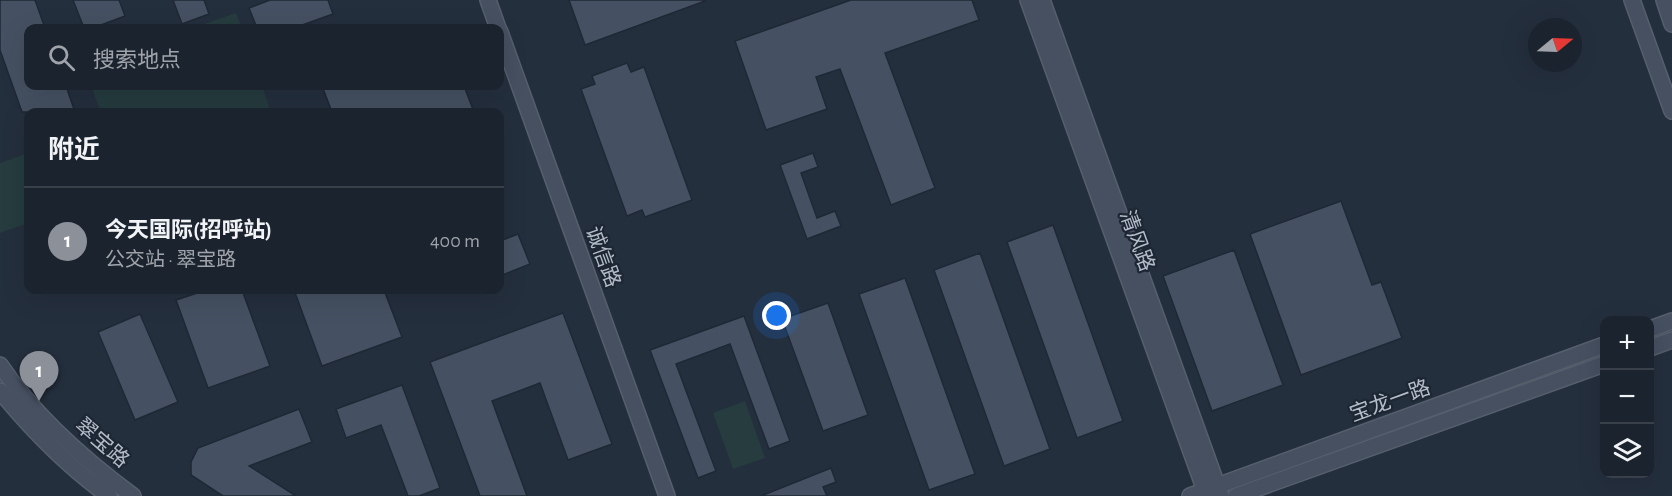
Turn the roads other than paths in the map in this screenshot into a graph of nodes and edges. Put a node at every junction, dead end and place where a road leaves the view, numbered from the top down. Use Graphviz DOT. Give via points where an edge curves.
graph roads {
  1 [pos="488,0"];
  2 [pos="1028,0"];
  3 [pos="1042,0"];
  4 [pos="1632,0"];
  5 [pos="1664,0"];
  6 [pos="497,24"];
  7 [pos="1672,24"];
  8 [pos="504,44"];
  9 [pos="1672,111"];
  10 [pos="1670,320"];
  11 [pos="1654,327"];
  12 [pos="1672,340"];
  13 [pos="1600,347"];
  14 [pos="1654,347"];
  15 [pos="0,366"];
  16 [pos="1600,366"];
  17 [pos="0,390"];
  18 [pos="1208,493"];
  19 [pos="109,496"];
  20 [pos="133,496"];
  21 [pos="667,496"];
  22 [pos="1236,496"];
  1 -- 6 [label="street, 诚信路"];
  2 -- 18 [label="street, 清风路"];
  3 -- 18 [label="street, 清风路"];
  4 -- 9 [label="street"];
  5 -- 7 [label="street"];
  8 -- 21 [label="street, 诚信路"];
  10 -- 11 [label="street"];
  12 -- 14 [label="street"];
  13 -- 18 [label="street, 宝龙一路"];
  15 -- 20 [label="street, 翠宝路" via="66,442"];
  16 -- 22 [label="street, 宝龙一路"];
  17 -- 19 [label="street, 翠宝路" via="58,455"];
}
